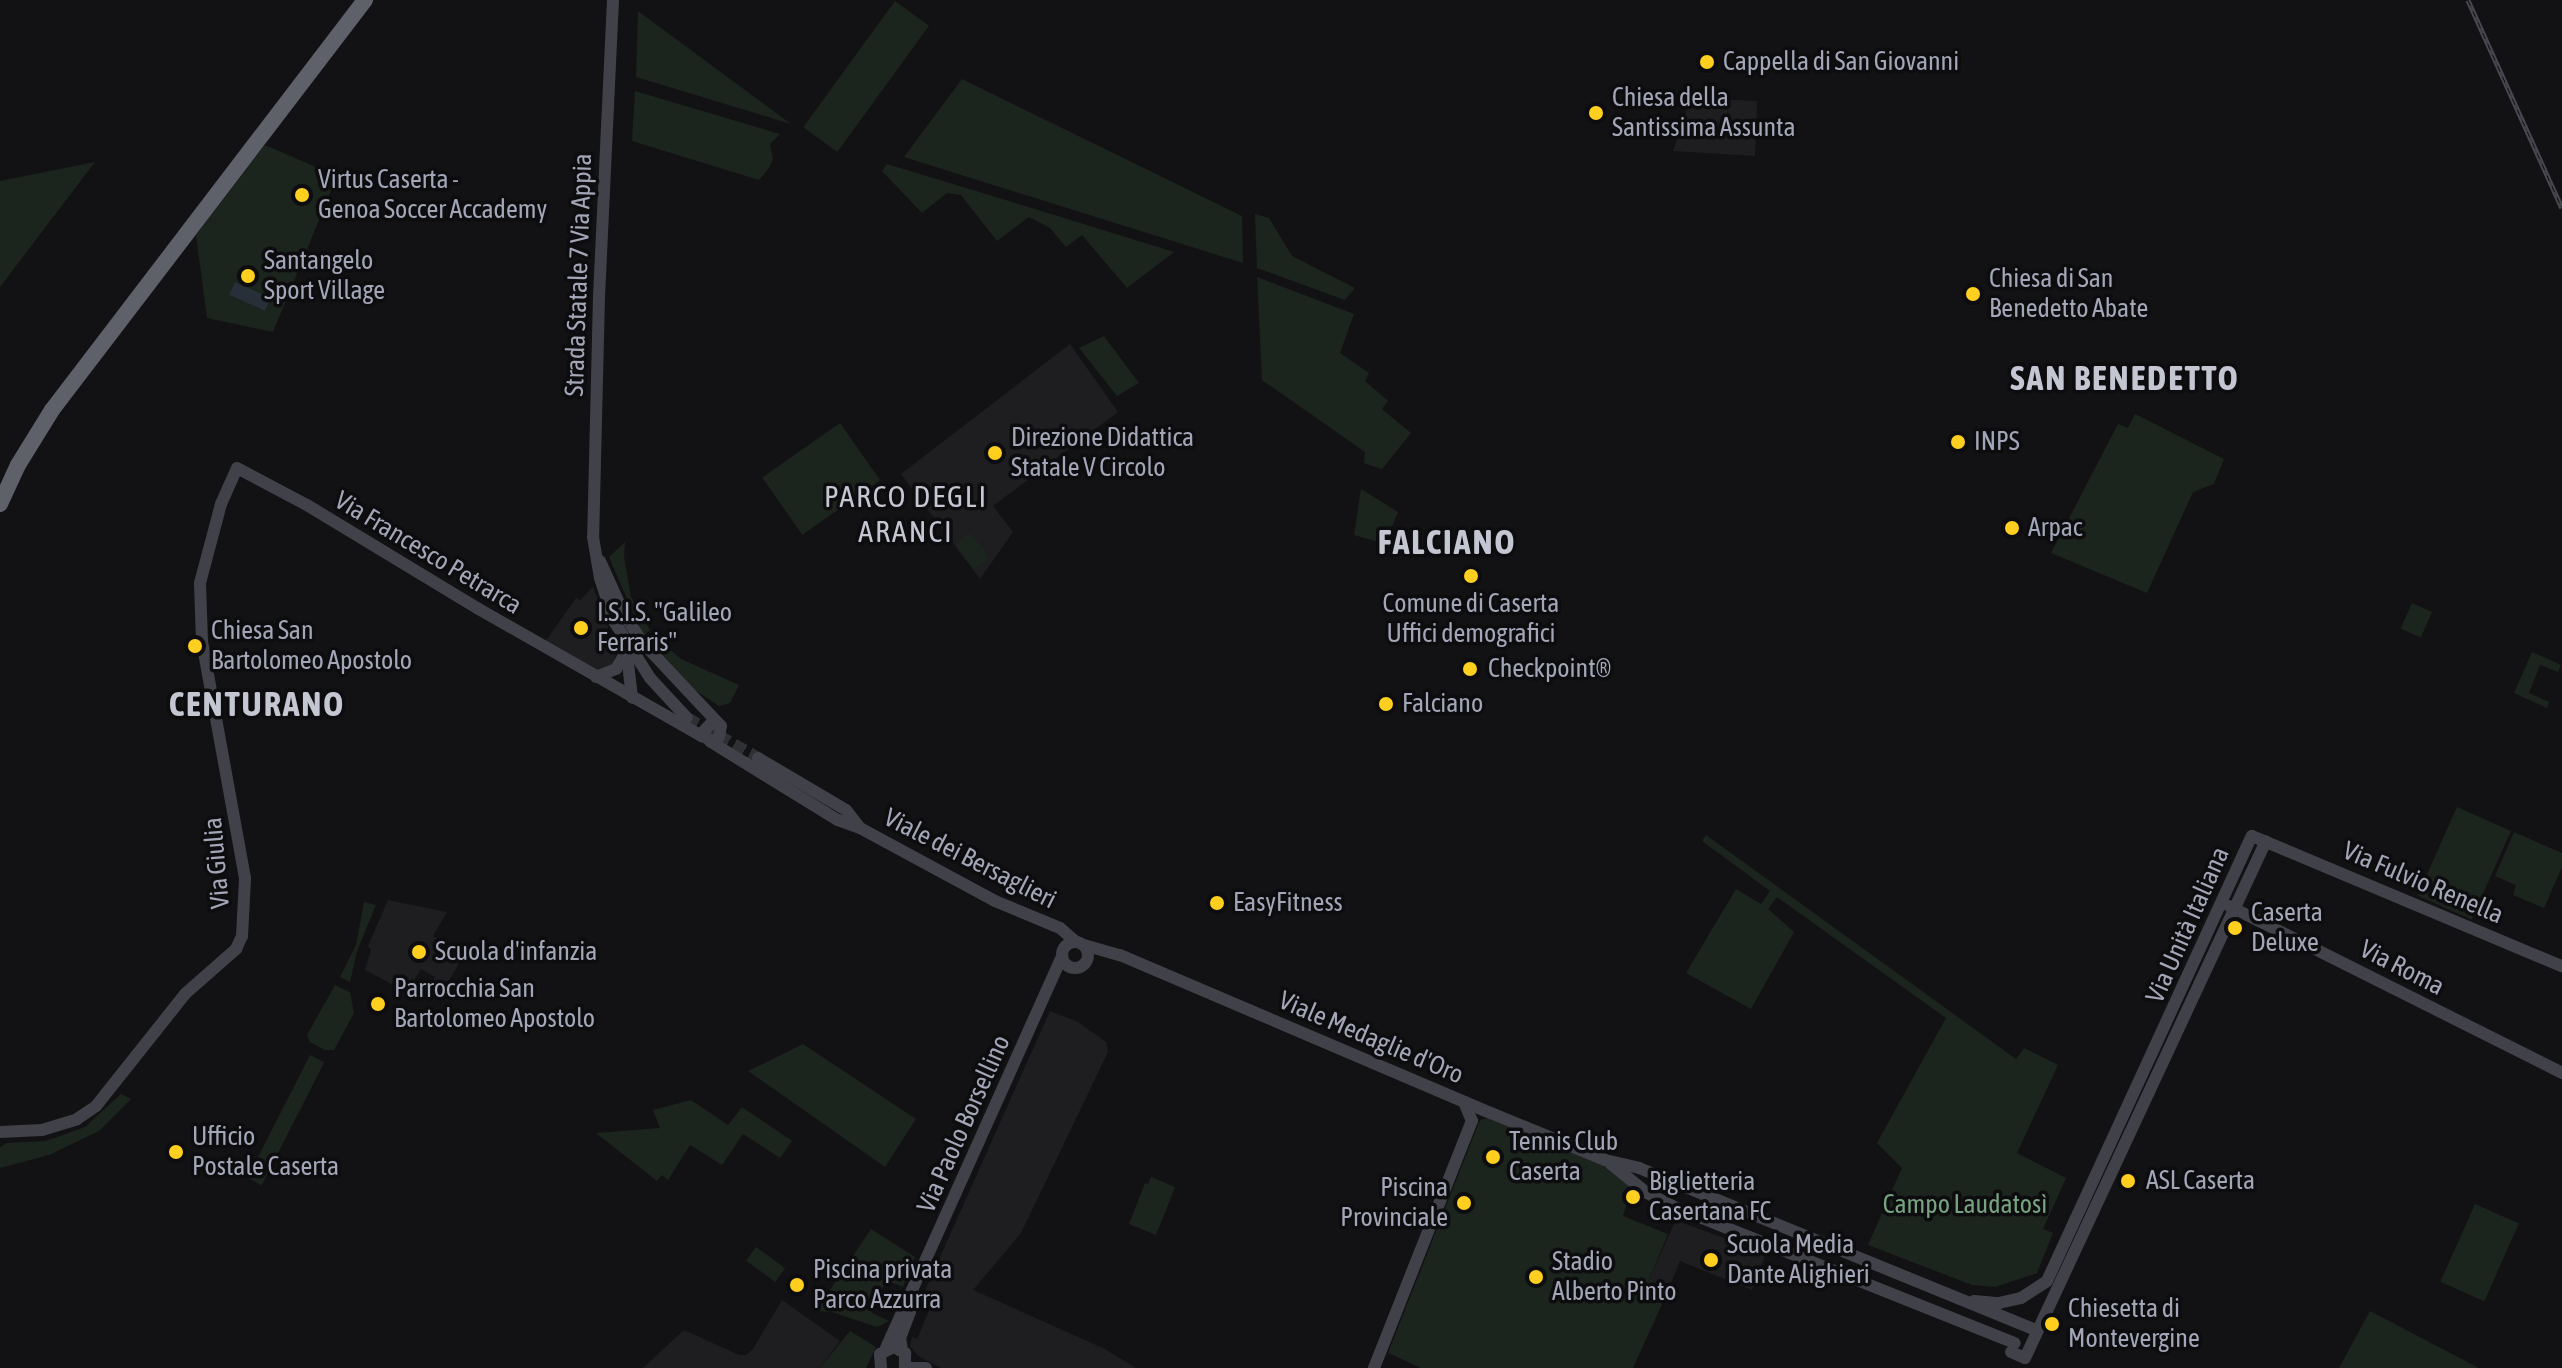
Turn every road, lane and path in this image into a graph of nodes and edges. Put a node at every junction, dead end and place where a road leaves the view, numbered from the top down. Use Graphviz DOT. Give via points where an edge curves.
graph roads {
  1 [pos="365,0"];
  2 [pos="613,0"];
  3 [pos="237,468"];
  4 [pos="0,504"];
  5 [pos="595,552"];
  6 [pos="626,648"];
  7 [pos="596,677"];
  8 [pos="632,698"];
  9 [pos="687,718"];
  10 [pos="713,721"];
  11 [pos="722,733"];
  12 [pos="707,739"];
  13 [pos="758,758"];
  14 [pos="741,762"];
  15 [pos="860,828"];
  16 [pos="2266,841"];
  17 [pos="2222,903"];
  18 [pos="2235,909"];
  19 [pos="1060,928"];
  20 [pos="1072,947"];
  21 [pos="1120,955"];
  22 [pos="2562,966"];
  23 [pos="1072,967"];
  24 [pos="1050,990"];
  25 [pos="2562,1073"];
  26 [pos="1464,1102"];
  27 [pos="1491,1113"];
  28 [pos="1472,1121"];
  29 [pos="0,1132"];
  30 [pos="1605,1160"];
  31 [pos="1660,1177"];
  32 [pos="1647,1193"];
  33 [pos="1714,1198"];
  34 [pos="1738,1208"];
  35 [pos="1706,1219"];
  36 [pos="1727,1227"];
  37 [pos="1860,1257"];
  38 [pos="921,1277"];
  39 [pos="1852,1277"];
  40 [pos="1964,1300"];
  41 [pos="2019,1324"];
  42 [pos="2036,1330"];
  43 [pos="886,1348"];
  44 [pos="2013,1348"];
  45 [pos="902,1350"];
  46 [pos="2025,1358"];
  47 [pos="881,1368"];
  48 [pos="905,1368"];
  49 [pos="926,1368"];
  50 [pos="1374,1368"];
  1 -- 4 [label="highway" via="39,428"];
  2 -- 5 [label="main road, Strada Statale 7 Via Appia" via="599,297"];
  3 -- 7 [label="main road, Via Francesco Petrarca"];
  3 -- 29 [label="main road, Via Giulia" via="221,504 200,583 202,641 245,878 244,923 236,949 186,993 96,1106 61,1125"];
  5 -- 6 [label="main road, Strada Statale 7 Via Appia" via="605,596"];
  5 -- 10 [label="main road, Strada Statale 7 Via Appia" via="632,628"];
  6 -- 7 [label="main road" via="616,669"];
  6 -- 8 [label="main road"];
  6 -- 9 [label="main road, Strada Statale 7 Via Appia"];
  7 -- 8 [label="main road, Via Francesco Petrarca"];
  8 -- 12 [label="main road, Via Francesco Petrarca"];
  10 -- 11 [label="main road, Strada Statale 7 Via Appia"];
  10 -- 12 [label="main road" via="703,728"];
  11 -- 12 [label="main road"];
  11 -- 14 [label="main road, Strada Statale 7 Via Appia"];
  12 -- 14 [label="main road, Viale dei Bersaglieri"];
  13 -- 15 [label="main road, Viale dei Bersaglieri" via="846,810"];
  14 -- 15 [label="main road, Viale dei Bersaglieri"];
  15 -- 19 [label="main road, Viale dei Bersaglieri" via="995,901"];
  16 -- 17 [label="main road, Via Unità Italiana" via="2252,836"];
  16 -- 18 [label="main road, Via Unità Italiana"];
  16 -- 22 [label="main road, Via Fulvio Renella"];
  17 -- 18 [label="main road, Via Roma"];
  17 -- 40 [label="main road, Via Unità Italiana" via="2047,1281 2021,1298 1999,1303"];
  18 -- 25 [label="main road, Via Roma"];
  18 -- 42 [label="main road, Via Unità Italiana"];
  19 -- 20 [label="main road, Viale dei Bersaglieri"];
  19 -- 21 [label="main road, Viale Medaglie d'Oro"];
  20 -- 21 [label="main road, Viale Medaglie d'Oro"];
  20 -- 23 [label="main road"];
  20 -- 23 [label="main road, Via Paolo Borsellino" via="1088,953 1087,961"];
  20 -- 24 [label="main road, Via Paolo Borsellino"];
  21 -- 26 [label="main road, Viale Medaglie d'Oro"];
  23 -- 24 [label="main road, Via Paolo Borsellino"];
  24 -- 38 [label="main road, Via Paolo Borsellino"];
  26 -- 27 [label="main road, Viale Medaglie d'Oro"];
  26 -- 28 [label="main road"];
  27 -- 28 [label="main road"];
  27 -- 30 [label="main road, Viale Medaglie d'Oro"];
  28 -- 50 [label="main road"];
  30 -- 31 [label="main road, Viale Medaglie d'Oro"];
  30 -- 32 [label="main road, Viale Medaglie d'Oro"];
  31 -- 32 [label="main road" via="1650,1182"];
  31 -- 33 [label="main road, Viale Medaglie d'Oro"];
  32 -- 35 [label="main road, Viale Medaglie d'Oro"];
  33 -- 34 [label="main road, Viale Medaglie d'Oro"];
  33 -- 35 [label="main road" via="1716,1210"];
  34 -- 36 [label="main road" via="1729,1212"];
  34 -- 37 [label="main road, Viale Medaglie d'Oro"];
  35 -- 36 [label="main road, Viale Medaglie d'Oro"];
  36 -- 39 [label="main road, Viale Medaglie d'Oro"];
  37 -- 39 [label="main road"];
  37 -- 40 [label="main road, Viale Medaglie d'Oro"];
  38 -- 43 [label="main road, Via Paolo Borsellino"];
  38 -- 45 [label="main road, Via Paolo Borsellino" via="900,1338"];
  39 -- 44 [label="main road, Viale Medaglie d'Oro"];
  40 -- 41 [label="main road, Viale Medaglie d'Oro"];
  41 -- 42 [label="main road, Viale Medaglie d'Oro"];
  41 -- 44 [label="main road"];
  42 -- 44 [label="main road"];
  42 -- 46 [label="main road, Via Unità Italiana"];
  43 -- 45 [label="main road"];
  43 -- 47 [label="main road, Via Paolo Borsellino" via="879,1358"];
  44 -- 46 [label="main road, Viale Medaglie d'Oro"];
  45 -- 48 [label="main road, Via Paolo Borsellino"];
  48 -- 49 [label="main road"];
}
